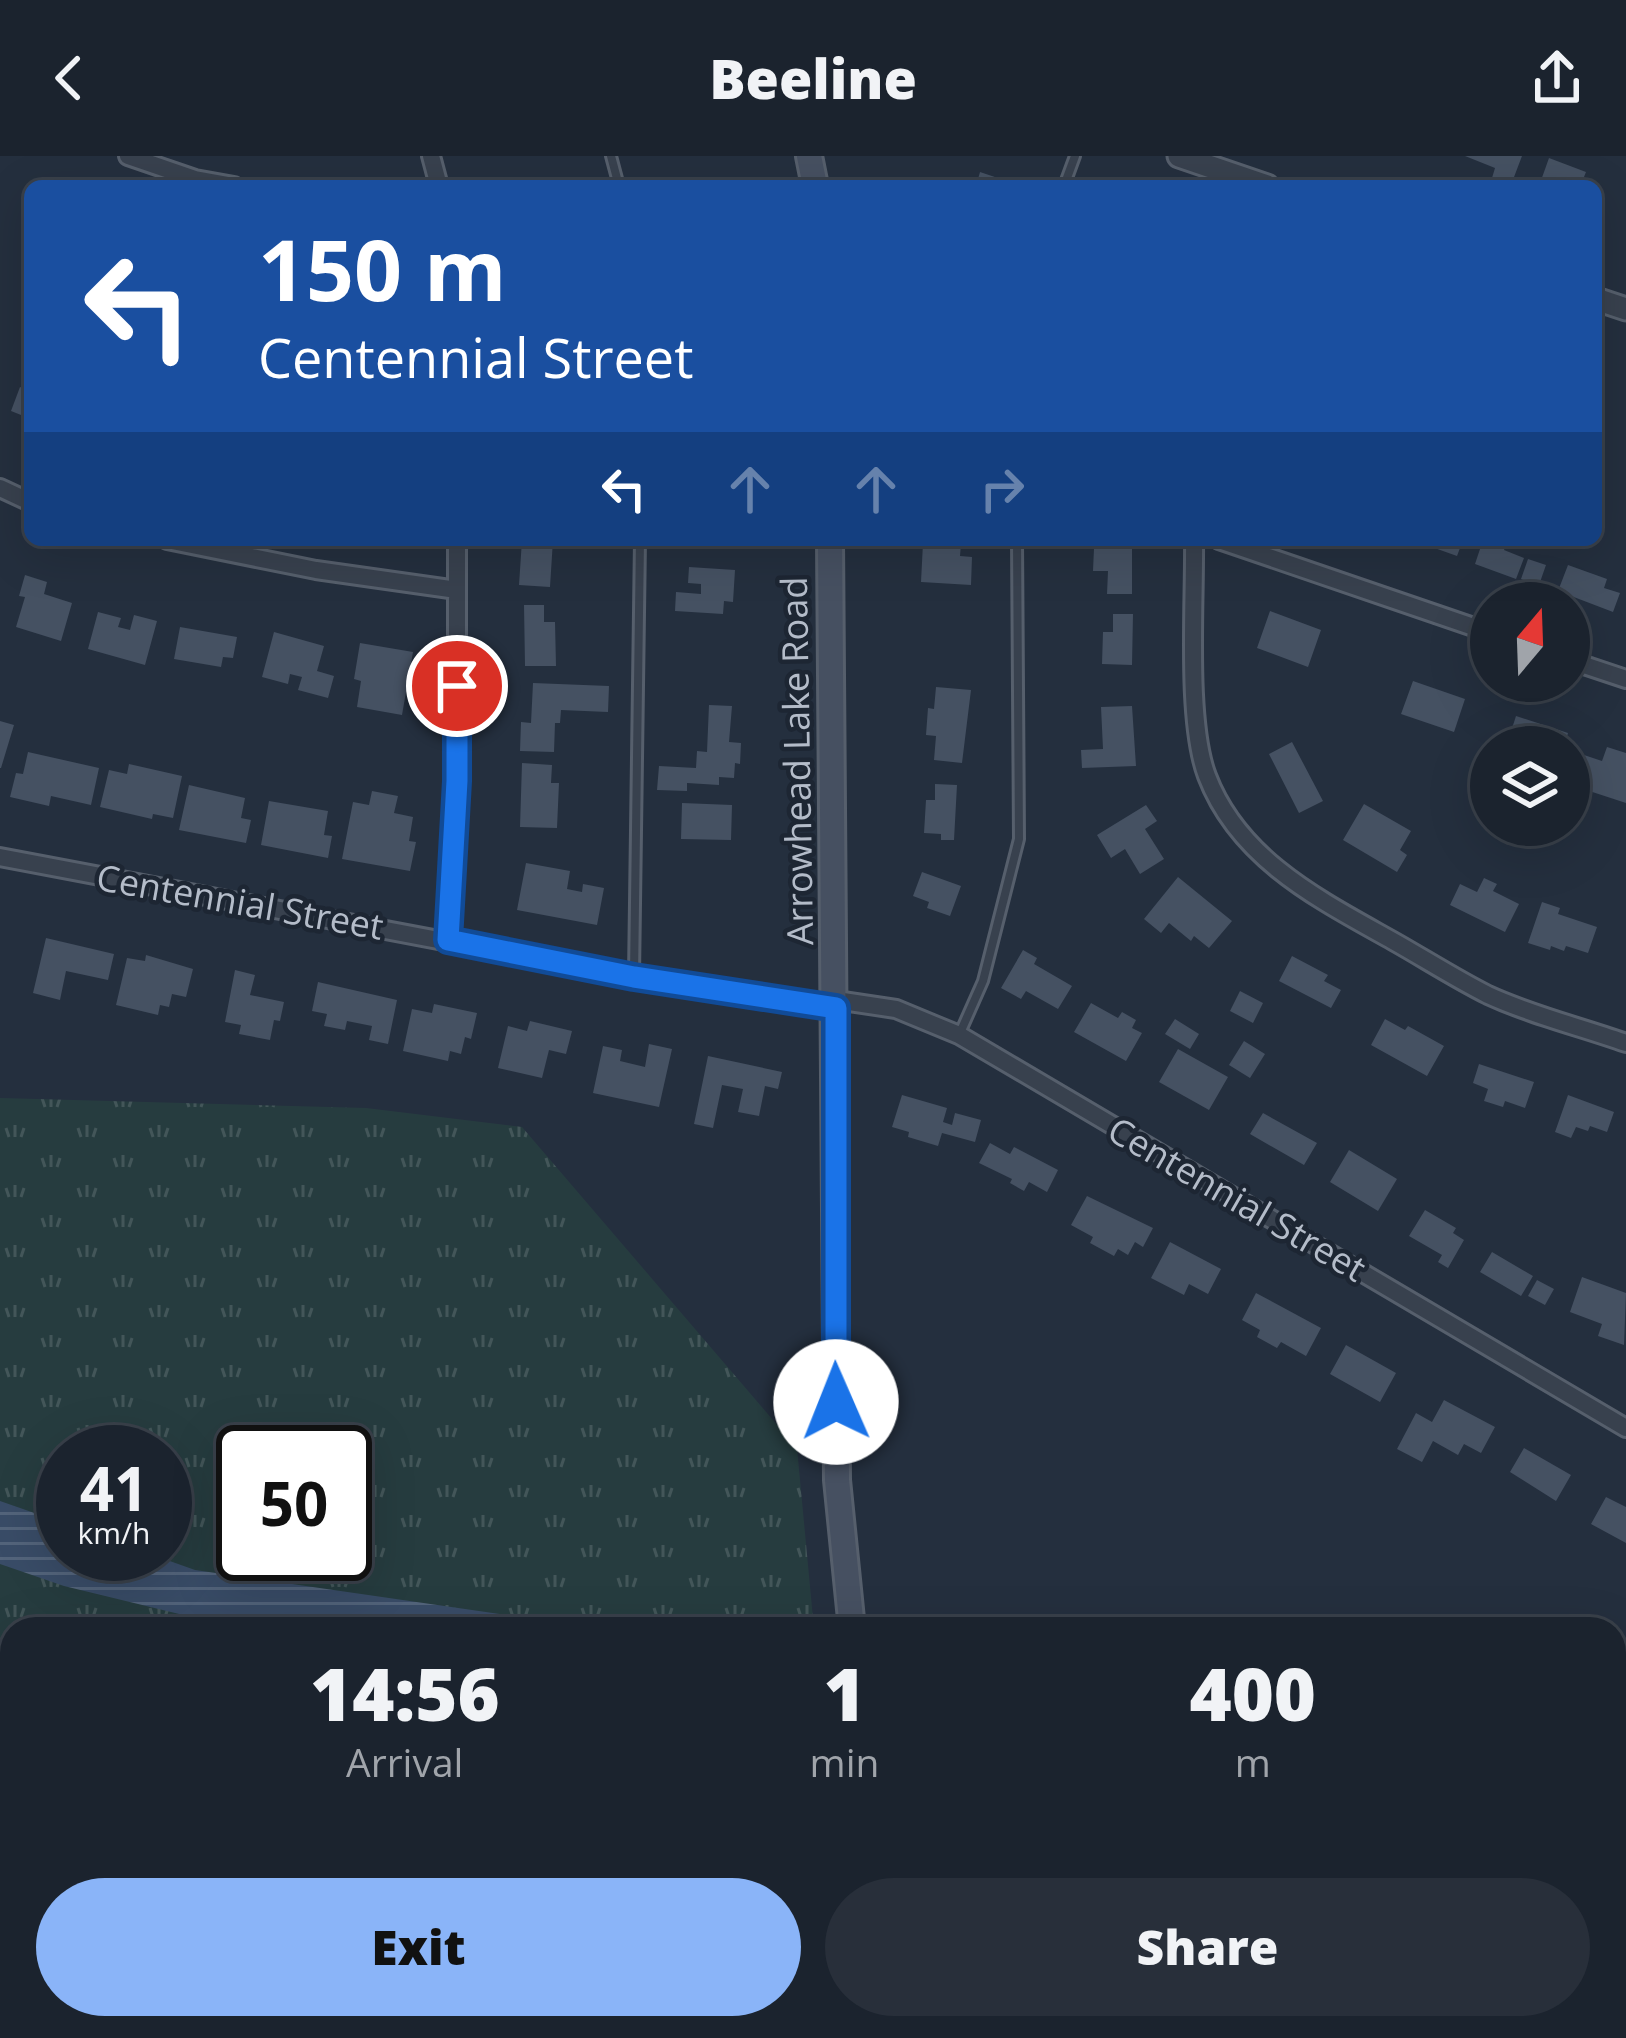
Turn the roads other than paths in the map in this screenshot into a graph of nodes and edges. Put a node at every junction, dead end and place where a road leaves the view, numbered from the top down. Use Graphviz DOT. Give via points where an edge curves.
graph roads {
  1 [pos="128,156"];
  2 [pos="1180,156"];
  3 [pos="201,180"];
  4 [pos="1250,180"];
  5 [pos="198,546"];
  6 [pos="457,546"];
  7 [pos="640,546"];
  8 [pos="830,546"];
  9 [pos="1017,546"];
  10 [pos="1194,546"];
  11 [pos="1237,546"];
  12 [pos="457,590"];
  13 [pos="1470,626"];
  14 [pos="1590,667"];
  15 [pos="1626,680"];
  16 [pos="0,857"];
  17 [pos="448,940"];
  18 [pos="634,977"];
  19 [pos="836,1004"];
  20 [pos="959,1035"];
  21 [pos="1626,1042"];
  22 [pos="1626,1428"];
  23 [pos="851,1617"];
  1 -- 3 [label="street"];
  2 -- 4 [label="street"];
  5 -- 12 [label="street"];
  6 -- 12 [label="street"];
  7 -- 18 [label="lane"];
  8 -- 19 [label="main road, Arrowhead Lake Road"];
  9 -- 20 [label="lane" via="1019,838 983,981"];
  10 -- 21 [label="street" via="1199,738 1206,774 1248,843 1314,897 1491,996"];
  11 -- 13 [label="street"];
  12 -- 17 [label="street"];
  14 -- 15 [label="street"];
  16 -- 17 [label="street, Centennial Street"];
  17 -- 18 [label="street, Centennial Street"];
  18 -- 19 [label="street, Centennial Street"];
  19 -- 20 [label="street, Centennial Street" via="896,1010"];
  19 -- 23 [label="main road, Arrowhead Lake Road" via="837,1480"];
  20 -- 22 [label="street, Centennial Street"];
}
